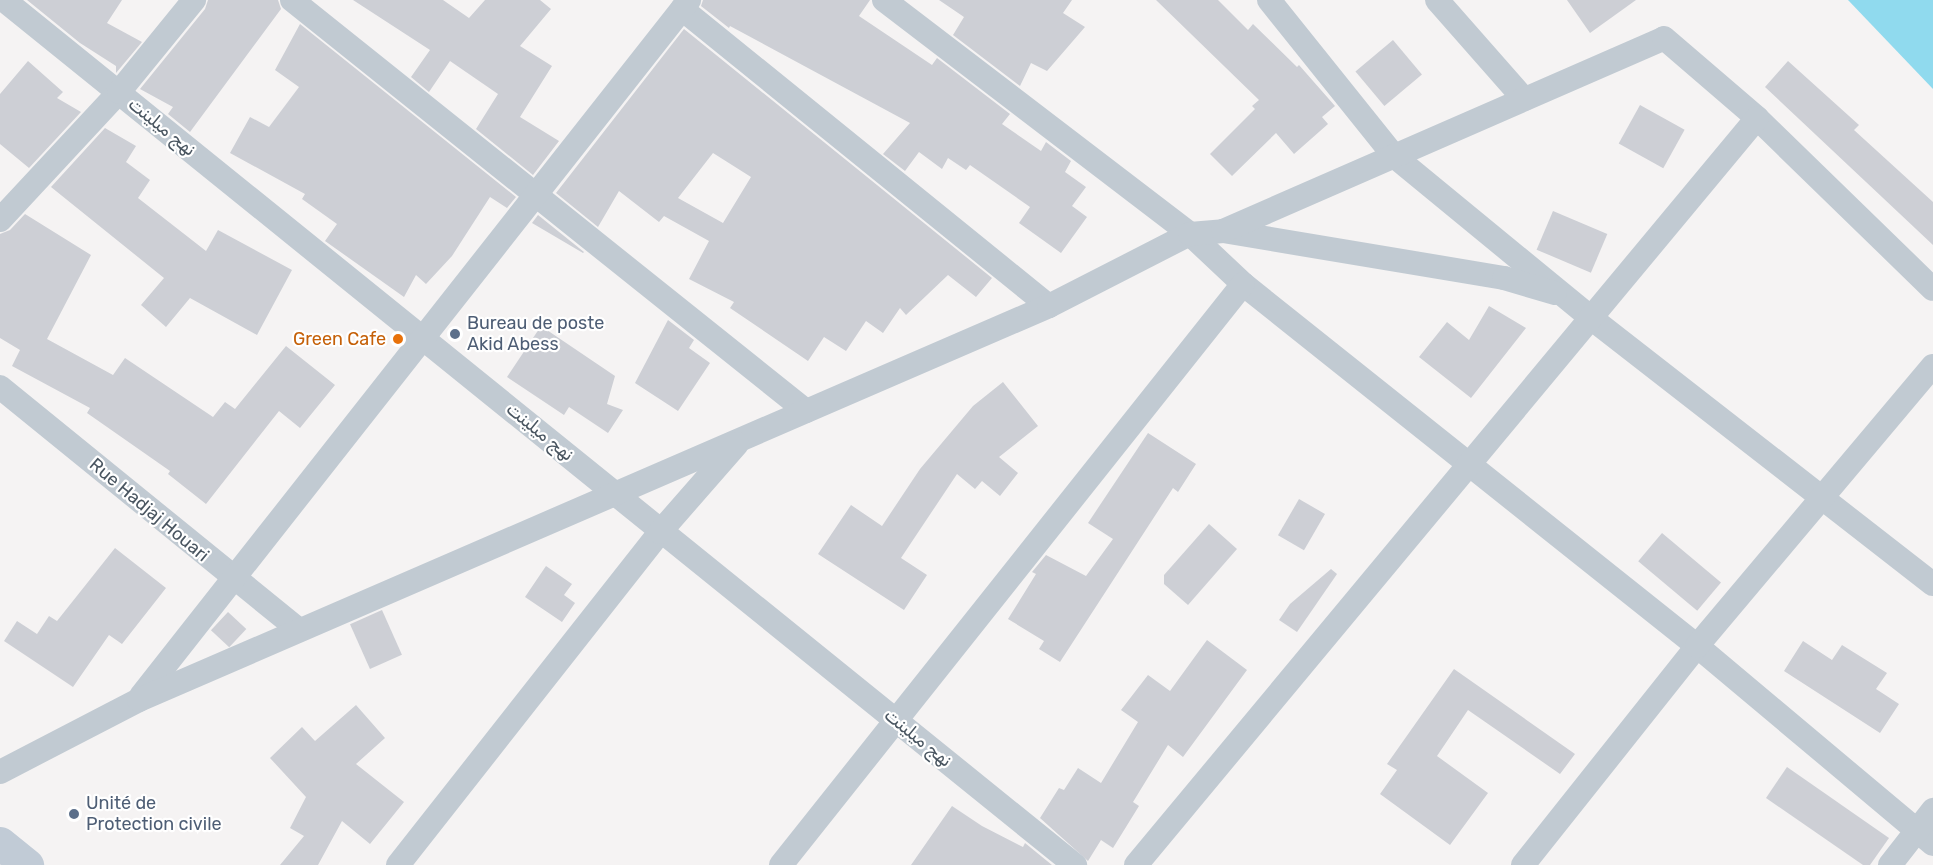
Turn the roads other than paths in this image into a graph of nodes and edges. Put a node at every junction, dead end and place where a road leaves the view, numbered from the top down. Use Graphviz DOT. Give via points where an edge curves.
graph roads {
  1 [pos="4,0"];
  2 [pos="194,0"];
  3 [pos="292,0"];
  4 [pos="884,0"];
  5 [pos="1269,0"];
  6 [pos="1437,0"];
  7 [pos="685,4"];
  8 [pos="119,92"];
  9 [pos="1524,99"];
  10 [pos="1757,118"];
  11 [pos="1394,156"];
  12 [pos="536,194"];
  13 [pos="0,220"];
  14 [pos="1223,231"];
  15 [pos="1190,234"];
  16 [pos="1243,284"];
  17 [pos="1933,289"];
  18 [pos="1566,297"];
  19 [pos="1049,306"];
  20 [pos="1591,318"];
  21 [pos="423,338"];
  22 [pos="1933,366"];
  23 [pos="0,387"];
  24 [pos="806,411"];
  25 [pos="742,439"];
  26 [pos="1468,462"];
  27 [pos="616,493"];
  28 [pos="1823,499"];
  29 [pos="660,532"];
  30 [pos="232,579"];
  31 [pos="1933,584"];
  32 [pos="299,630"];
  33 [pos="1697,646"];
  34 [pos="139,699"];
  35 [pos="897,721"];
  36 [pos="0,772"];
  37 [pos="1933,810"];
  38 [pos="1925,837"];
  39 [pos="0,843"];
  40 [pos="27,865"];
  41 [pos="398,865"];
  42 [pos="781,865"];
  43 [pos="1075,865"];
  44 [pos="1136,865"];
  45 [pos="1523,865"];
  46 [pos="1890,865"];
  1 -- 8 [label="street, نهج ميلينت"];
  2 -- 8 [label="street"];
  3 -- 12 [label="street"];
  4 -- 15 [label="street"];
  5 -- 11 [label="street"];
  6 -- 9 [label="street"];
  7 -- 12 [label="street"];
  7 -- 19 [label="street"];
  8 -- 13 [label="street"];
  8 -- 21 [label="street, نهج ميلينت"];
  9 -- 10 [label="street" via="1664,38"];
  9 -- 11 [label="street"];
  10 -- 17 [label="street"];
  10 -- 20 [label="street"];
  11 -- 14 [label="street"];
  11 -- 18 [label="street"];
  12 -- 21 [label="street"];
  12 -- 24 [label="street"];
  14 -- 15 [label="street"];
  14 -- 18 [label="street" via="1504,278"];
  15 -- 16 [label="street"];
  15 -- 19 [label="street"];
  16 -- 26 [label="street"];
  16 -- 35 [label="street"];
  18 -- 20 [label="street"];
  19 -- 24 [label="street"];
  20 -- 26 [label="street"];
  20 -- 28 [label="street"];
  21 -- 27 [label="street, نهج ميلينت"];
  21 -- 30 [label="street"];
  22 -- 28 [label="street"];
  23 -- 30 [label="street, Rue Hadjaj Houari"];
  24 -- 25 [label="street"];
  25 -- 27 [label="street"];
  25 -- 29 [label="street"];
  26 -- 33 [label="street"];
  26 -- 44 [label="street"];
  27 -- 29 [label="street, نهج ميلينت"];
  27 -- 32 [label="street"];
  28 -- 31 [label="street"];
  28 -- 33 [label="street"];
  29 -- 35 [label="street, نهج ميلينت"];
  29 -- 41 [label="street"];
  30 -- 32 [label="street, Rue Hadjaj Houari"];
  30 -- 34 [label="street"];
  32 -- 34 [label="street"];
  33 -- 38 [label="street"];
  33 -- 45 [label="street"];
  34 -- 36 [label="street"];
  35 -- 42 [label="street"];
  35 -- 43 [label="street, نهج ميلينت"];
  37 -- 38 [label="street"];
  38 -- 46 [label="street"];
  39 -- 40 [label="main road"];
}
